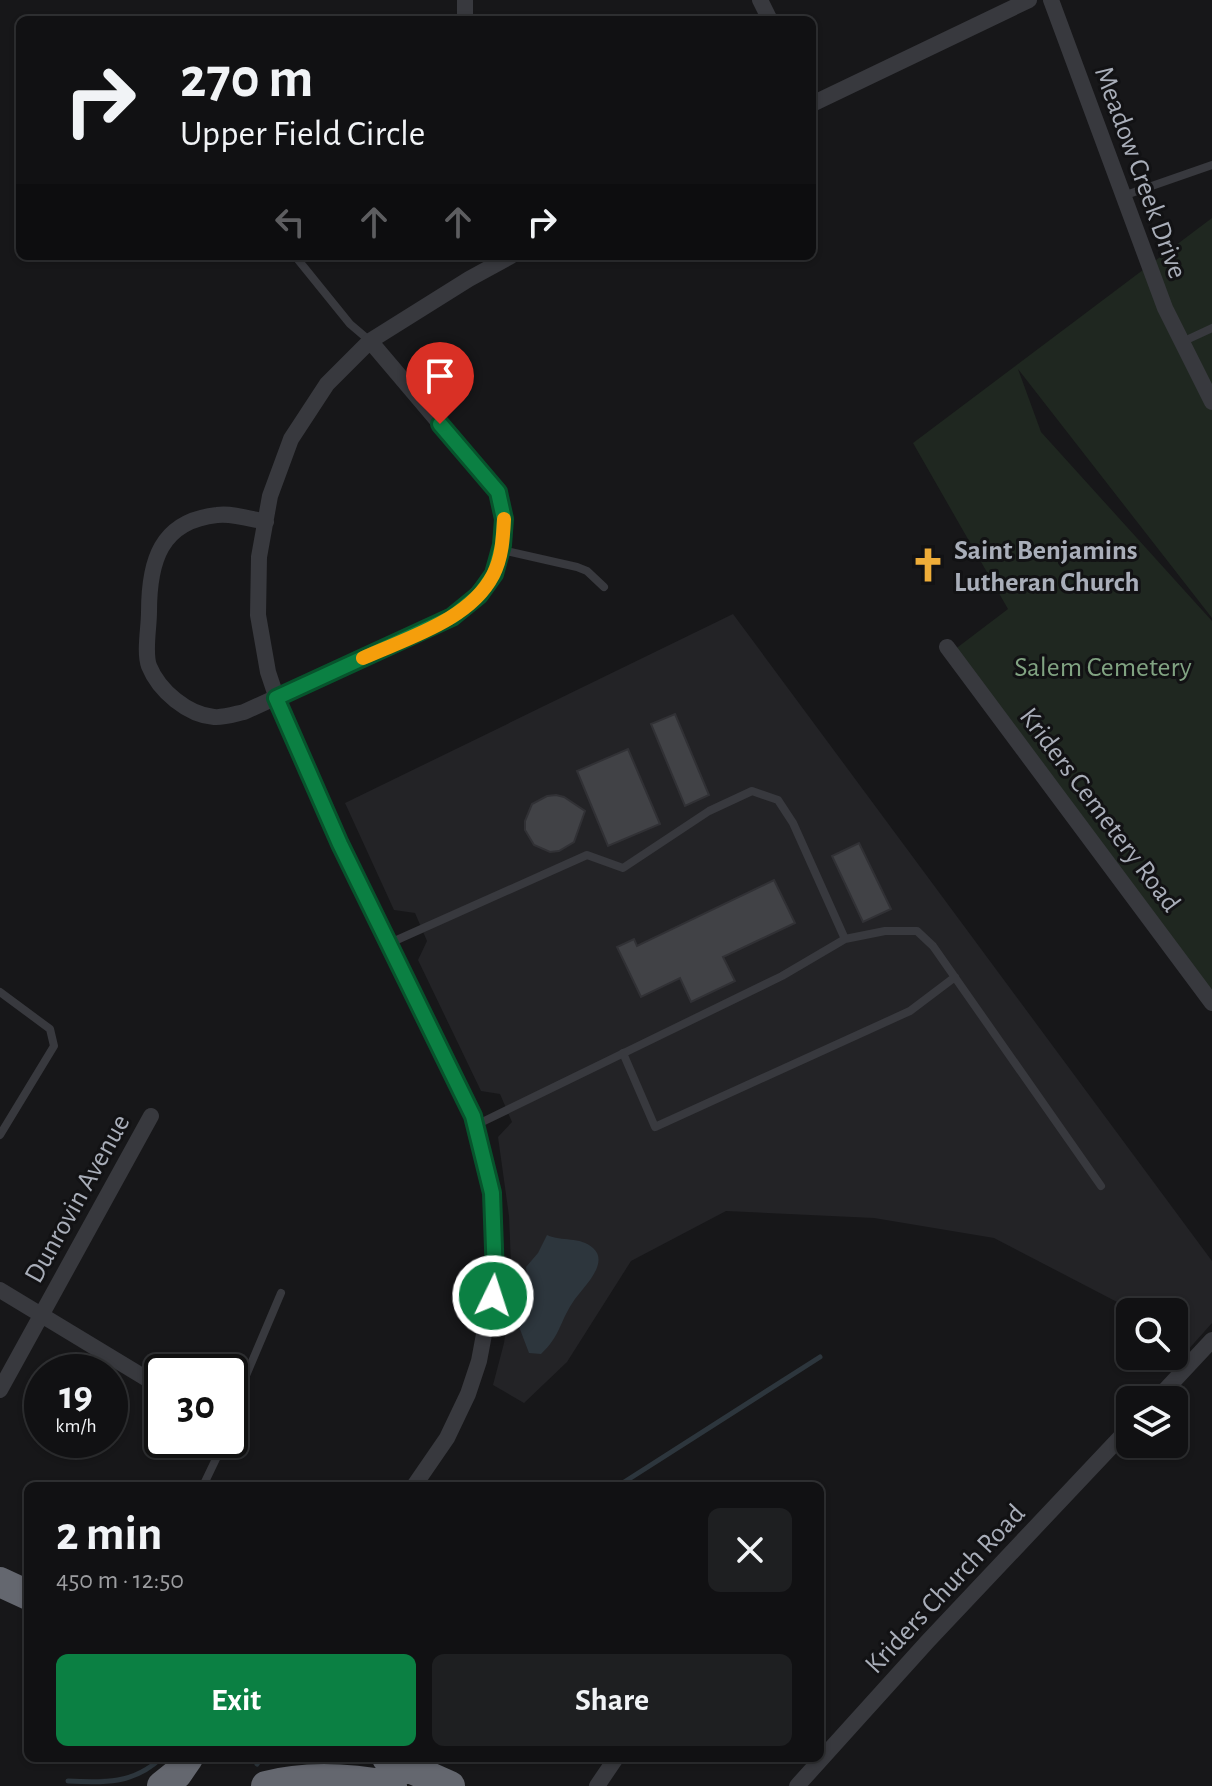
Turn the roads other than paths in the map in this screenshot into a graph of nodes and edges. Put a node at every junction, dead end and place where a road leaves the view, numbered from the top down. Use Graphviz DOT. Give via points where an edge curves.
graph roads {
  1 [pos="1029,0"];
  2 [pos="1051,0"];
  3 [pos="816,100"];
  4 [pos="1212,165"];
  5 [pos="1122,196"];
  6 [pos="298,260"];
  7 [pos="504,260"];
  8 [pos="1212,328"];
  9 [pos="370,341"];
  10 [pos="1182,342"];
  11 [pos="1212,402"];
  12 [pos="266,522"];
  13 [pos="501,549"];
  14 [pos="604,587"];
  15 [pos="947,647"];
  16 [pos="276,698"];
  17 [pos="845,939"];
  18 [pos="390,943"];
  19 [pos="955,977"];
  20 [pos="0,992"];
  21 [pos="1212,1003"];
  22 [pos="623,1053"];
  23 [pos="151,1116"];
  24 [pos="476,1125"];
  25 [pos="0,1135"];
  26 [pos="1101,1186"];
  27 [pos="0,1290"];
  28 [pos="281,1293"];
  29 [pos="42,1315"];
  30 [pos="1212,1340"];
  31 [pos="248,1371"];
  32 [pos="144,1377"];
  33 [pos="1169,1386"];
  34 [pos="0,1390"];
  35 [pos="1116,1442"];
  36 [pos="216,1458"];
  37 [pos="205,1482"];
  38 [pos="417,1482"];
  39 [pos="0,1582"];
  40 [pos="24,1593"];
  41 [pos="824,1756"];
  42 [pos="185,1762"];
  43 [pos="207,1762"];
  44 [pos="396,1762"];
  45 [pos="613,1762"];
  46 [pos="819,1762"];
  47 [pos="162,1786"];
  48 [pos="192,1786"];
  49 [pos="266,1786"];
  50 [pos="392,1786"];
  51 [pos="450,1786"];
  52 [pos="597,1786"];
  53 [pos="797,1786"];
  1 -- 3 [label="street"];
  2 -- 5 [label="street, Meadow Creek Drive"];
  4 -- 5 [label="lane"];
  5 -- 10 [label="street, Meadow Creek Drive"];
  6 -- 9 [label="lane"];
  7 -- 9 [label="street"];
  8 -- 10 [label="lane"];
  9 -- 12 [label="street" via="327,384 291,439"];
  9 -- 13 [label="street" via="498,492 504,519"];
  10 -- 11 [label="street, Meadow Creek Drive"];
  12 -- 16 [label="street" via="258,615"];
  12 -- 16 [label="street" via="220,514 194,520 170,535 155,556 149,583 148,665 161,687 195,712 216,717"];
  13 -- 14 [label="lane" via="577,567"];
  13 -- 16 [label="street" via="494,574 479,595 452,617"];
  15 -- 21 [label="street, Kriders Cemetery Road"];
  16 -- 18 [label="street"];
  17 -- 18 [label="lane" via="793,823 778,800 752,791 709,811 623,868 587,855"];
  17 -- 19 [label="lane" via="917,931"];
  17 -- 22 [label="lane" via="782,976"];
  18 -- 24 [label="street"];
  19 -- 22 [label="lane" via="910,1011 655,1127"];
  19 -- 26 [label="lane"];
  20 -- 25 [label="lane" via="50,1029 54,1046"];
  22 -- 24 [label="lane"];
  23 -- 29 [label="street, Dunrovin Avenue"];
  24 -- 38 [label="street" via="492,1193 495,1276 490,1315 468,1394"];
  27 -- 29 [label="street"];
  28 -- 31 [label="lane"];
  29 -- 32 [label="street"];
  29 -- 34 [label="street, Dunrovin Avenue"];
  30 -- 33 [label="street"];
  35 -- 41 [label="street, Kriders Church Road"];
  36 -- 37 [label="lane"];
  39 -- 40 [label="highway"];
  42 -- 47 [label="highway"];
  43 -- 48 [label="highway"];
  44 -- 51 [label="highway"];
  45 -- 52 [label="street"];
  46 -- 53 [label="street, Kriders Church Road"];
  49 -- 50 [label="highway" via="317,1779"];
}
